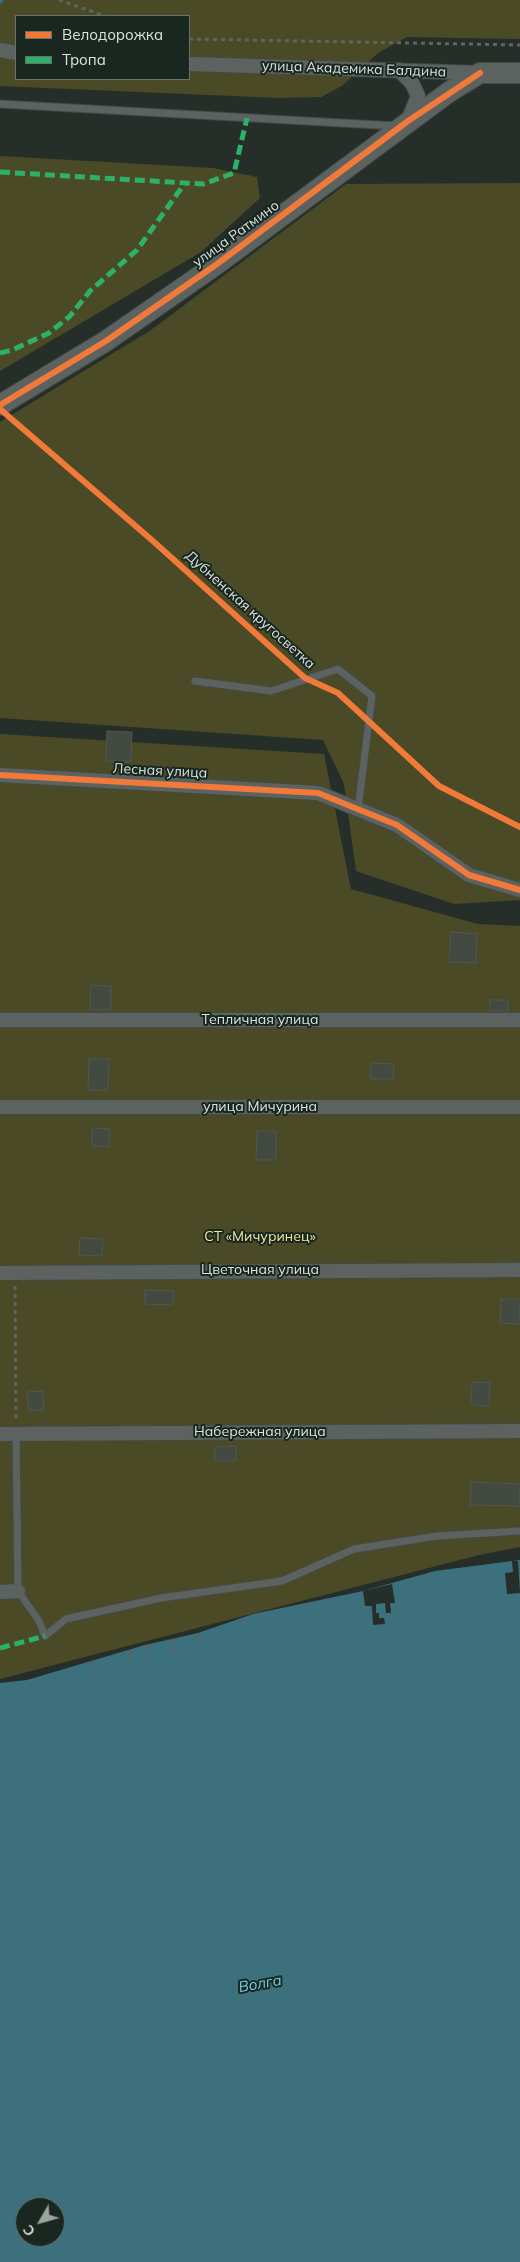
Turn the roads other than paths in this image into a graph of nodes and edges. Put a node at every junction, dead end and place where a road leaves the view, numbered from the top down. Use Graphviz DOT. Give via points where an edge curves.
graph roads {
  1 [pos="0,50"];
  2 [pos="15,53"];
  3 [pos="190,64"];
  4 [pos="399,70"];
  5 [pos="480,74"];
  6 [pos="520,74"];
  7 [pos="0,104"];
  8 [pos="405,124"];
  9 [pos="0,405"];
  10 [pos="195,681"];
  11 [pos="0,775"];
  12 [pos="358,809"];
  13 [pos="520,890"];
  14 [pos="0,1020"];
  15 [pos="520,1020"];
  16 [pos="0,1107"];
  17 [pos="520,1107"];
  18 [pos="520,1270"];
  19 [pos="0,1273"];
  20 [pos="520,1431"];
  21 [pos="0,1434"];
  22 [pos="16,1434"];
  23 [pos="520,1532"];
  24 [pos="18,1591"];
  25 [pos="0,1592"];
  1 -- 2 [label="street"];
  3 -- 4 [label="street, улица Академика Балдина"];
  4 -- 5 [label="street, улица Академика Балдина"];
  4 -- 8 [label="street" via="412,83 418,96"];
  5 -- 6 [label="street, улица Академика Балдина"];
  5 -- 8 [label="street, улица Ратмино"];
  7 -- 8 [label="lane"];
  8 -- 9 [label="street, улица Ратмино" via="217,264 106,341"];
  10 -- 12 [label="lane" via="271,691 338,669 372,696"];
  11 -- 12 [label="street, Лесная улица" via="318,792"];
  12 -- 13 [label="street, Лесная улица" via="397,825 469,875"];
  14 -- 15 [label="street, Тепличная улица"];
  16 -- 17 [label="street, улица Мичурина"];
  18 -- 19 [label="street, Цветочная улица"];
  20 -- 22 [label="street, Набережная улица"];
  21 -- 22 [label="street, Набережная улица"];
  22 -- 24 [label="lane"];
  23 -- 24 [label="lane" via="437,1536 354,1549 282,1581 161,1598 66,1619 45,1636 39,1621"];
  24 -- 25 [label="street"];
}
